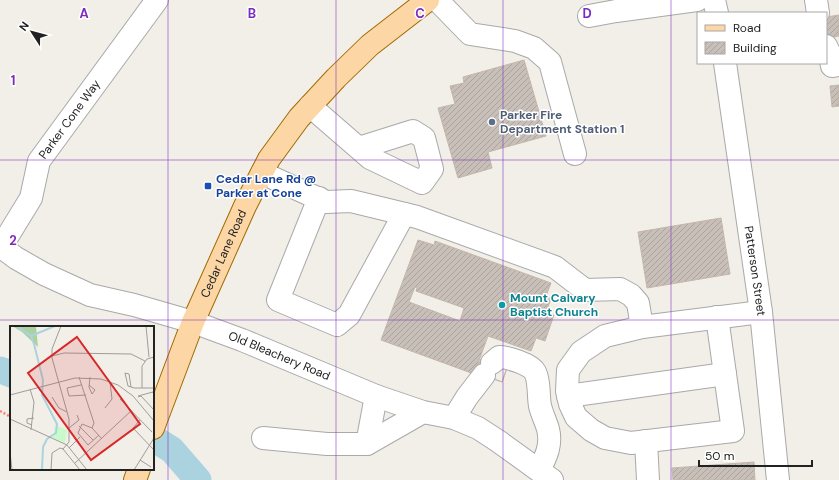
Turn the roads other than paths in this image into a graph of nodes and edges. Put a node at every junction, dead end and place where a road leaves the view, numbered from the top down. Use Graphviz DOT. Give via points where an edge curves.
graph roads {
  1 [pos="156,0"];
  2 [pos="428,0"];
  3 [pos="437,0"];
  4 [pos="697,0"];
  5 [pos="714,0"];
  6 [pos="816,0"];
  7 [pos="717,12"];
  8 [pos="818,12"];
  9 [pos="589,16"];
  10 [pos="827,48"];
  11 [pos="725,64"];
  12 [pos="839,66"];
  13 [pos="310,106"];
  14 [pos="359,148"];
  15 [pos="575,154"];
  16 [pos="262,173"];
  17 [pos="319,198"];
  18 [pos="404,214"];
  19 [pos="0,246"];
  20 [pos="761,312"];
  21 [pos="717,317"];
  22 [pos="193,322"];
  23 [pos="642,327"];
  24 [pos="725,374"];
  25 [pos="376,396"];
  26 [pos="568,396"];
  27 [pos="423,412"];
  28 [pos="454,418"];
  29 [pos="154,425"];
  30 [pos="262,438"];
  31 [pos="646,441"];
  32 [pos="367,444"];
  33 [pos="139,470"];
  34 [pos="545,475"];
  35 [pos="135,480"];
  36 [pos="648,480"];
  37 [pos="778,480"];
  1 -- 19 [label="street, Parker Cone Way" via="39,161 31,198"];
  2 -- 13 [label="main road, Cedar Lane Road" via="370,45"];
  3 -- 15 [label="street" via="470,34 522,43 534,48 550,62"];
  4 -- 9 [label="street"];
  5 -- 7 [label="street"];
  6 -- 8 [label="street"];
  10 -- 12 [label="street" via="832,66"];
  11 -- 20 [label="street, Patterson Street"];
  13 -- 14 [label="street"];
  13 -- 16 [label="main road, Cedar Lane Road" via="269,159"];
  16 -- 17 [label="street"];
  16 -- 22 [label="main road, Cedar Lane Road"];
  17 -- 18 [label="street" via="326,202 351,201"];
  17 -- 18 [label="street" via="278,300 337,325 349,315"];
  18 -- 23 [label="street" via="555,267 585,290 620,289 631,295 638,303"];
  19 -- 22 [label="street, Old Bleachery Road" via="44,274 90,294"];
  20 -- 21 [label="street"];
  20 -- 37 [label="street, Patterson Street"];
  21 -- 23 [label="street"];
  21 -- 24 [label="street"];
  22 -- 25 [label="street, Old Bleachery Road"];
  22 -- 29 [label="main road, Cedar Lane Road"];
  23 -- 26 [label="street" via="605,336 581,352 568,370"];
  24 -- 26 [label="street"];
  24 -- 31 [label="street" via="734,432"];
  25 -- 27 [label="street, Old Bleachery Road"];
  25 -- 32 [label="street"];
  26 -- 31 [label="street" via="576,417 591,430 605,438 631,443"];
  27 -- 28 [label="street, Old Bleachery Road"];
  27 -- 32 [label="street"];
  28 -- 34 [label="street, Old Bleachery Road" via="478,428"];
  28 -- 34 [label="street" via="467,397 499,357 529,366 535,372 538,382 540,407 550,444"];
  30 -- 32 [label="street" via="327,444"];
  31 -- 36 [label="street"];
  33 -- 35 [label="main road"];
}
